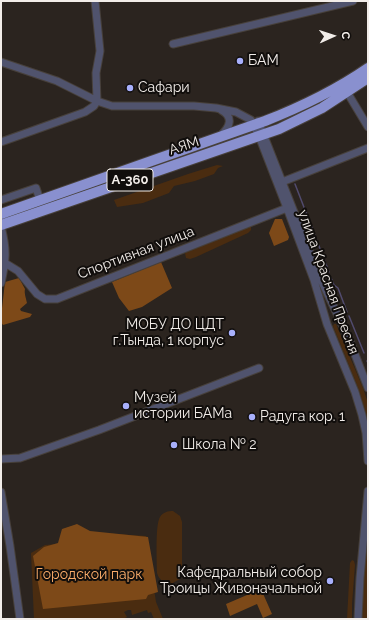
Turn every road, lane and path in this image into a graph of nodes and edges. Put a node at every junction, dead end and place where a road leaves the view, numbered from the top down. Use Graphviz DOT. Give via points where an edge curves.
graph roads {
  1 [pos="95,1"];
  2 [pos="353,1"];
  3 [pos="172,44"];
  4 [pos="1,62"];
  5 [pos="368,68"];
  6 [pos="368,78"];
  7 [pos="347,92"];
  8 [pos="97,101"];
  9 [pos="216,108"];
  10 [pos="257,125"];
  11 [pos="368,127"];
  12 [pos="261,135"];
  13 [pos="218,138"];
  14 [pos="1,142"];
  15 [pos="368,148"];
  16 [pos="282,182"];
  17 [pos="1,200"];
  18 [pos="40,200"];
  19 [pos="287,208"];
  20 [pos="1,214"];
  21 [pos="1,226"];
  22 [pos="5,263"];
  23 [pos="1,283"];
  24 [pos="259,368"];
  25 [pos="368,388"];
  26 [pos="1,460"];
  27 [pos="368,461"];
  28 [pos="368,491"];
  29 [pos="1,492"];
  30 [pos="368,498"];
  31 [pos="20,619"];
  32 [pos="358,619"];
  1 -- 8 [label="street" via="100,51 96,74"];
  2 -- 3 [label="street"];
  4 -- 8 [label="street" via="57,81"];
  5 -- 10 [label="highway, АЯМ / А-360" via="355,78 305,104"];
  6 -- 7 [label="highway, АЯМ / А-360"];
  7 -- 11 [label="street"];
  7 -- 12 [label="highway, АЯМ / А-360" via="302,118"];
  8 -- 9 [label="street" via="112,106"];
  8 -- 14 [label="street" via="84,112"];
  9 -- 10 [label="street" via="236,112"];
  9 -- 13 [label="street" via="227,114 230,121 227,129"];
  10 -- 12 [label="street"];
  10 -- 13 [label="highway, АЯМ / А-360"];
  12 -- 16 [label="street, улица Красная Пресня"];
  12 -- 19 [label="street, улица Красная Пресня"];
  12 -- 21 [label="highway, АЯМ / А-360"];
  13 -- 18 [label="highway, АЯМ / А-360"];
  15 -- 16 [label="street"];
  16 -- 25 [label="street, улица Красная Пресня"];
  17 -- 18 [label="street" via="36,188"];
  18 -- 20 [label="highway, АЯМ / А-360"];
  19 -- 22 [label="street, Спортивная улица" via="57,299 45,299 37,294 18,271"];
  19 -- 27 [label="street, улица Красная Пресня" via="314,280 326,324 362,415"];
  21 -- 22 [label="street" via="6,246"];
  22 -- 23 [label="street"];
  24 -- 26 [label="street" via="99,430 20,458"];
  28 -- 30 [label="street"];
  29 -- 31 [label="street"];
  30 -- 32 [label="street"];
}
